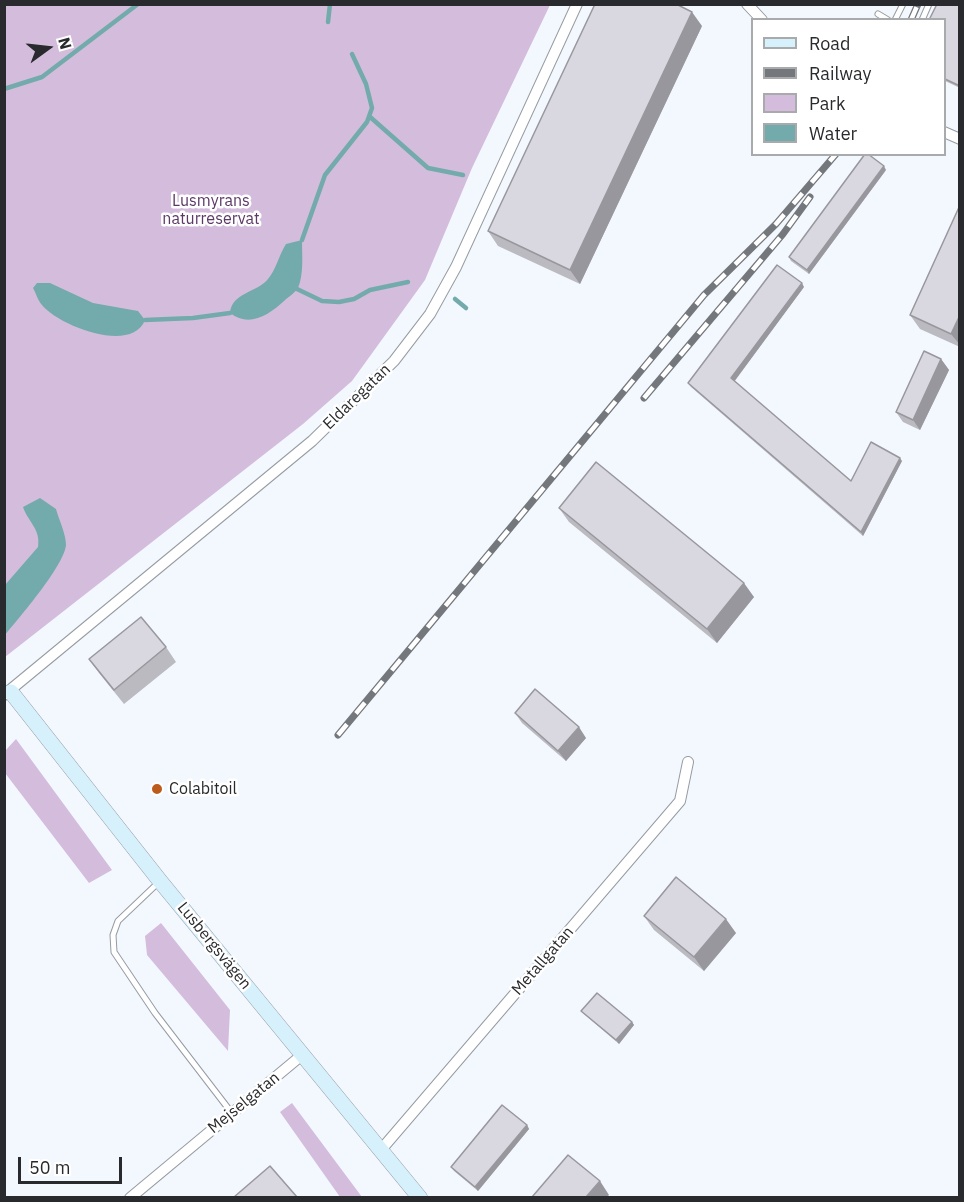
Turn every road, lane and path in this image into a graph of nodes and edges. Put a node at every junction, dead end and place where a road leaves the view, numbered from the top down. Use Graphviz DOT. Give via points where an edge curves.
graph roads {
  1 [pos="577,4"];
  2 [pos="747,4"];
  3 [pos="903,4"];
  4 [pos="929,4"];
  5 [pos="878,14"];
  6 [pos="760,18"];
  7 [pos="885,18"];
  8 [pos="896,18"];
  9 [pos="923,18"];
  10 [pos="946,132"];
  11 [pos="960,139"];
  12 [pos="8,693"];
  13 [pos="688,762"];
  14 [pos="160,881"];
  15 [pos="303,1055"];
  16 [pos="231,1112"];
  17 [pos="380,1151"];
  18 [pos="130,1197"];
  19 [pos="420,1197"];
  1 -- 12 [label="street, Eldaregatan" via="456,267 430,314 394,361 312,441"];
  2 -- 6 [label="street"];
  3 -- 8 [label="lane"];
  4 -- 9 [label="lane"];
  5 -- 7 [label="lane"];
  10 -- 11 [label="street"];
  12 -- 14 [label="street, Lusbergsvägen"];
  13 -- 17 [label="street, Metallgatan" via="680,801"];
  14 -- 15 [label="street, Lusbergsvägen"];
  14 -- 16 [label="lane" via="118,921 113,935 114,952"];
  15 -- 16 [label="street, Mejselgatan"];
  15 -- 17 [label="street, Lusbergsvägen"];
  16 -- 18 [label="street, Mejselgatan"];
  17 -- 19 [label="street, Lusbergsvägen"];
}
